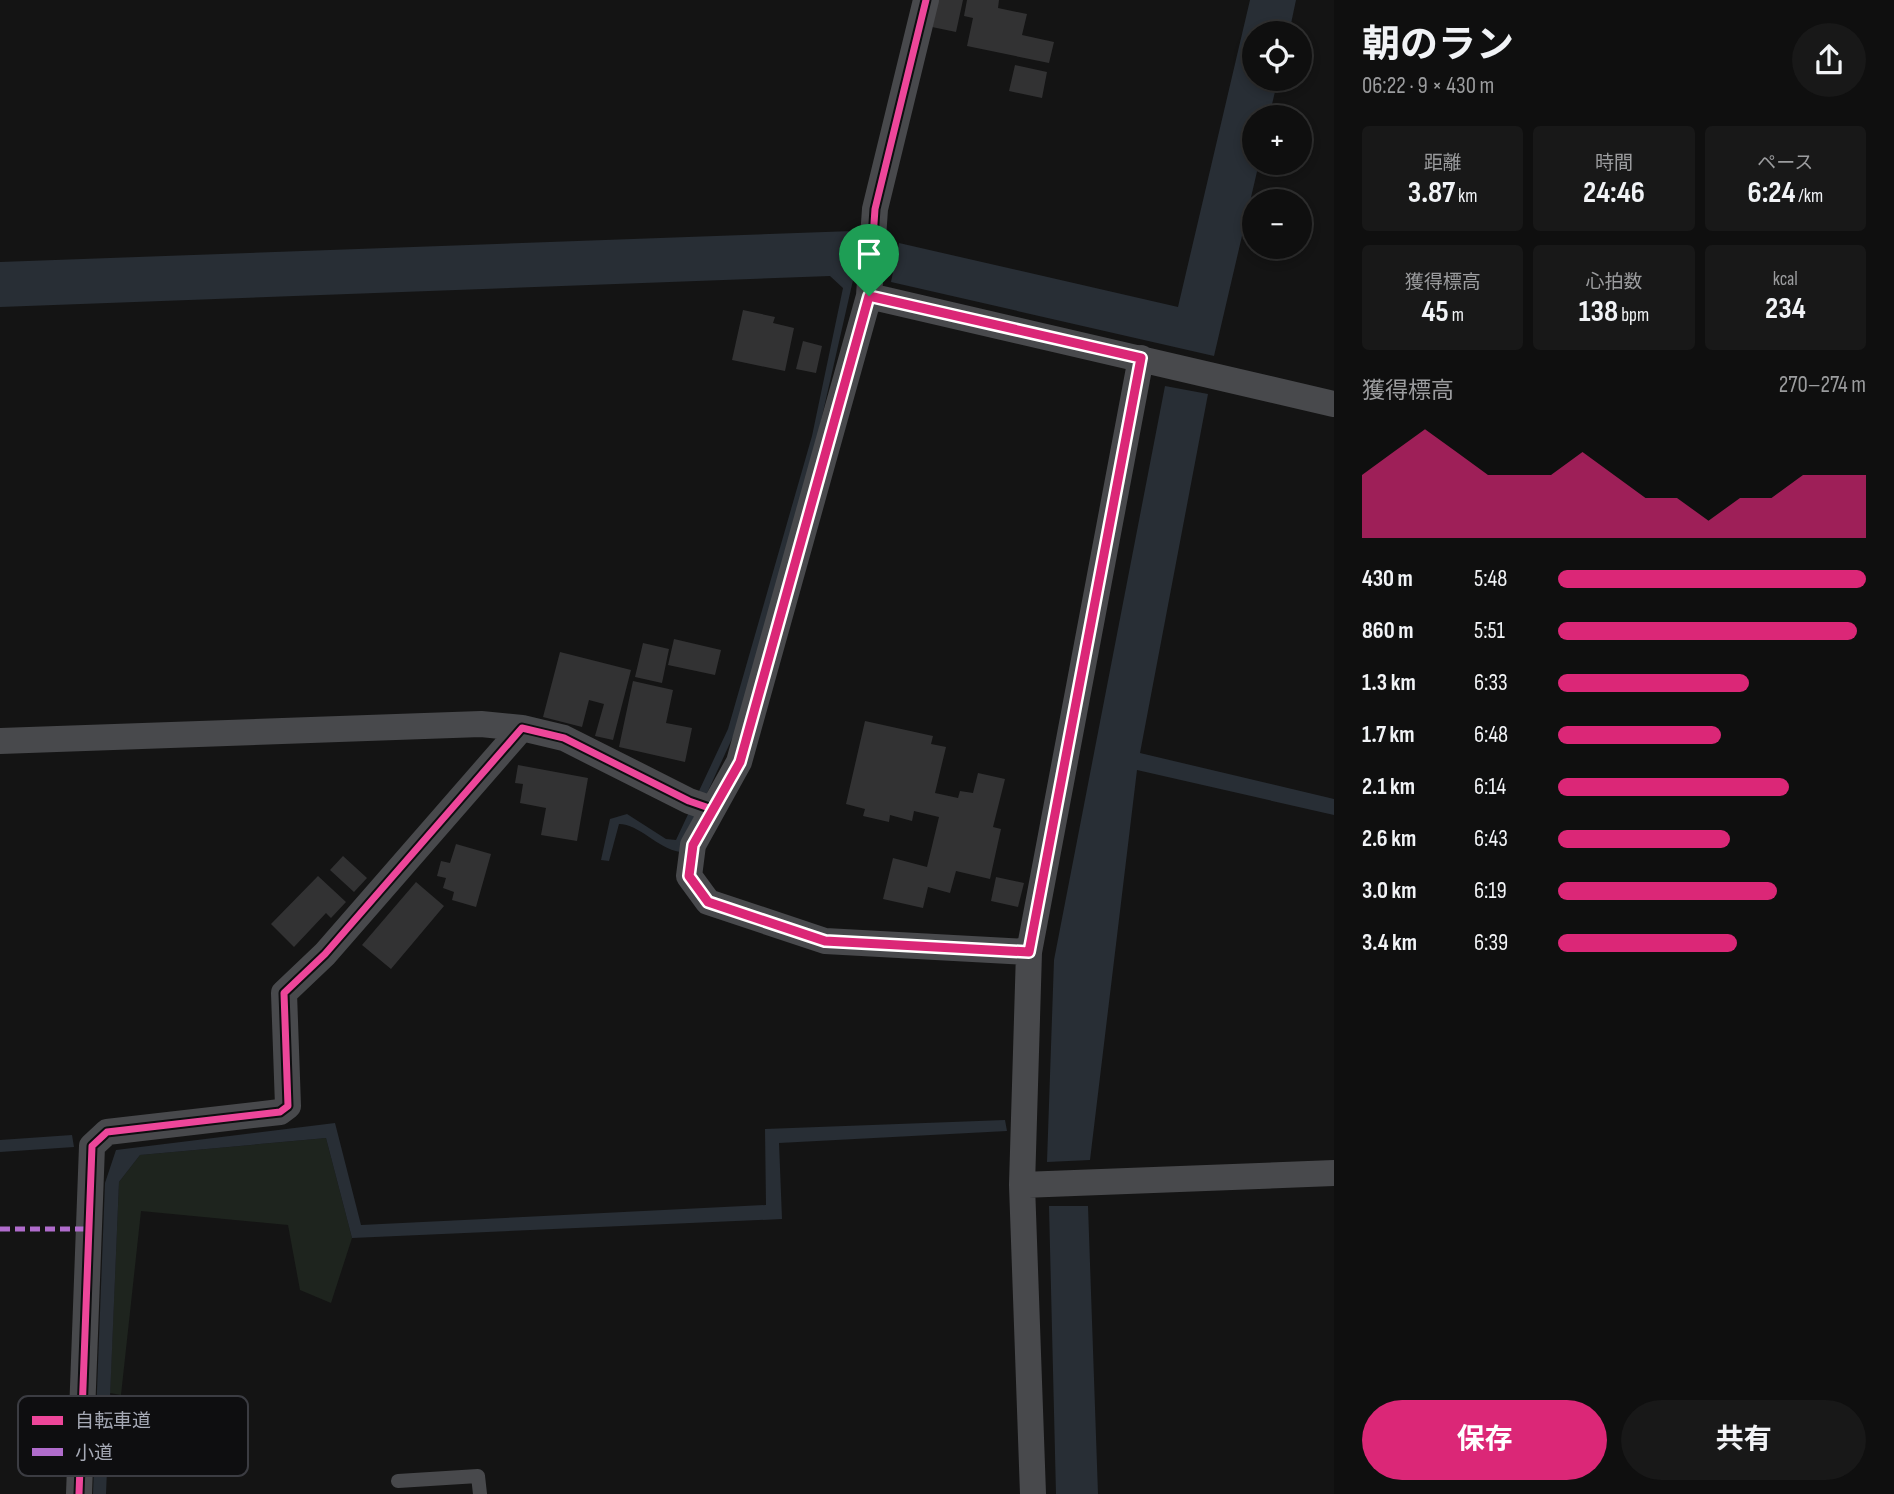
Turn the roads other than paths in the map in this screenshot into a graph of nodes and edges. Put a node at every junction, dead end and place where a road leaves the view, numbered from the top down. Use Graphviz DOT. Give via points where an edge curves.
graph roads {
  1 [pos="926,0"];
  2 [pos="869,296"];
  3 [pos="1141,358"];
  4 [pos="1334,404"];
  5 [pos="523,728"];
  6 [pos="0,741"];
  7 [pos="700,805"];
  8 [pos="1029,952"];
  9 [pos="1334,1173"];
  10 [pos="1022,1185"];
  11 [pos="83,1396"];
  12 [pos="80,1476"];
  13 [pos="398,1481"];
  14 [pos="79,1494"];
  15 [pos="480,1494"];
  16 [pos="1033,1494"];
  1 -- 2 [label="street" via="875,209"];
  2 -- 3 [label="street"];
  2 -- 7 [label="street" via="740,762"];
  3 -- 4 [label="street"];
  3 -- 8 [label="street"];
  5 -- 6 [label="street" via="481,724"];
  5 -- 7 [label="street" via="564,738"];
  5 -- 11 [label="street" via="325,954 284,993 288,1106 280,1112 107,1132 92,1146"];
  7 -- 8 [label="street" via="689,876 708,902 825,941"];
  8 -- 10 [label="street"];
  9 -- 10 [label="street"];
  10 -- 16 [label="street"];
  12 -- 14 [label="street"];
  13 -- 15 [label="lane" via="478,1476"];
}
